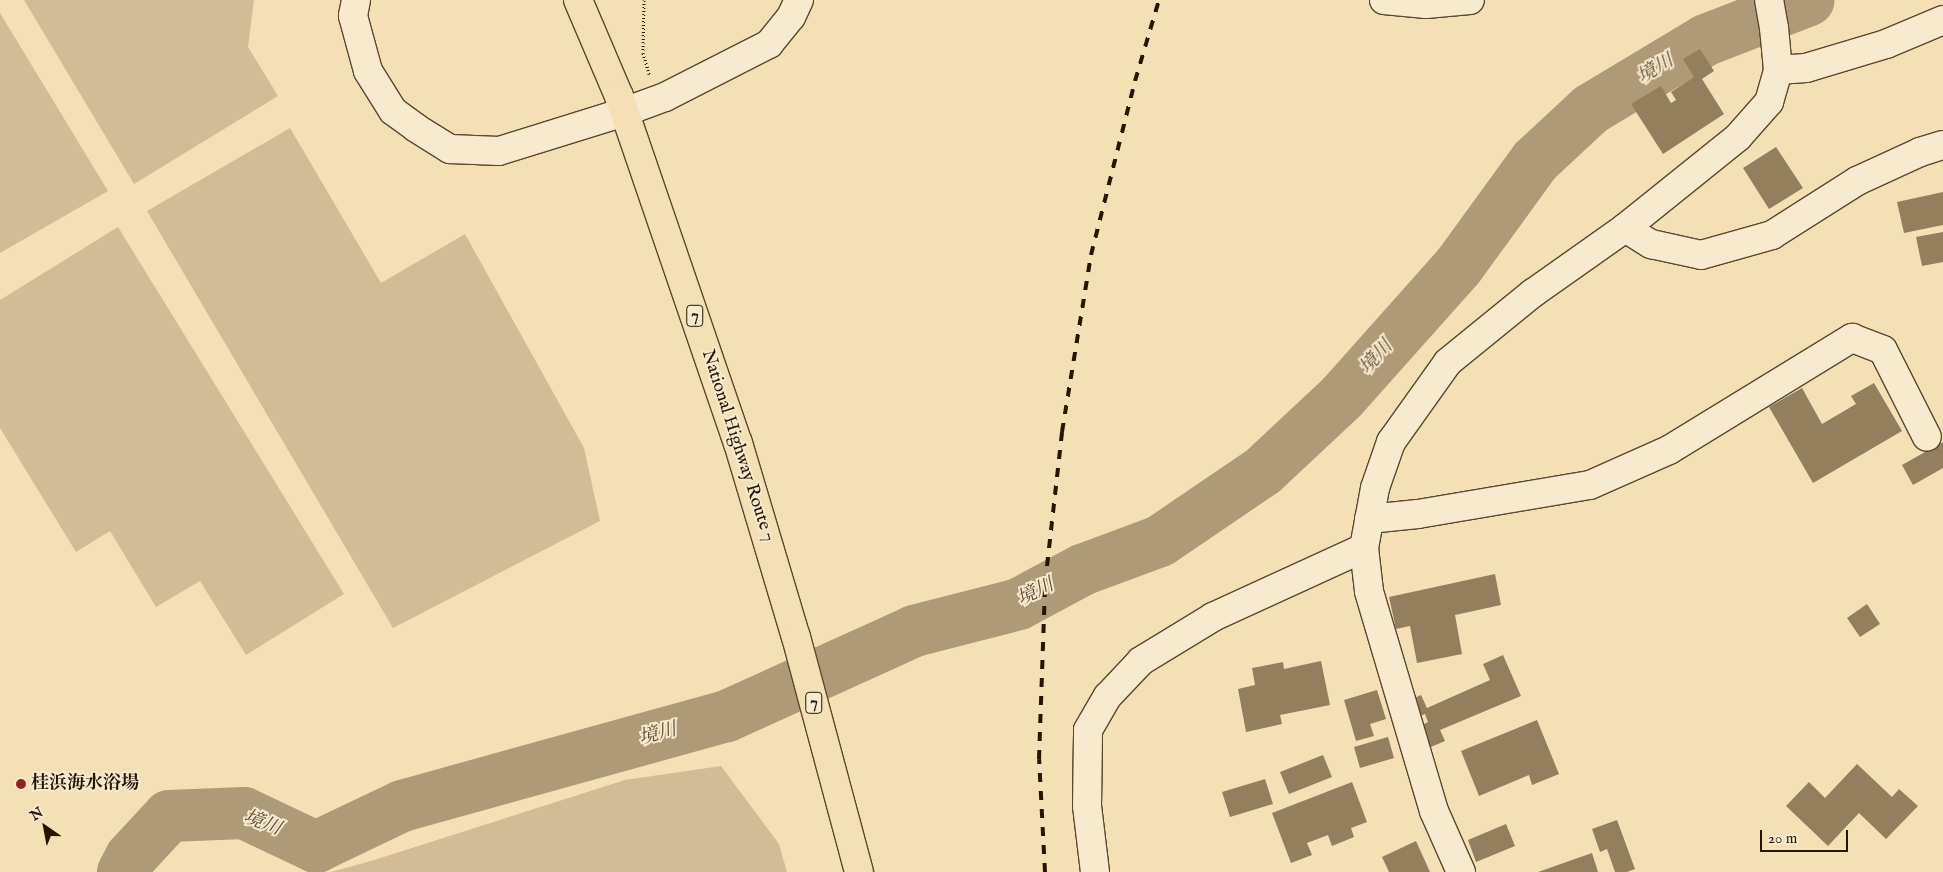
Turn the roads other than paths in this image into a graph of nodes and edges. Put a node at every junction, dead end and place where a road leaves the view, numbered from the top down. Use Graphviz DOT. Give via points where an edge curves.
graph roads {
  1 [pos="356,0"];
  2 [pos="578,0"];
  3 [pos="799,0"];
  4 [pos="1384,0"];
  5 [pos="1470,0"];
  6 [pos="1769,0"];
  7 [pos="1943,20"];
  8 [pos="1778,70"];
  9 [pos="624,112"];
  10 [pos="1943,145"];
  11 [pos="1625,228"];
  12 [pos="1927,437"];
  13 [pos="1369,519"];
  14 [pos="1364,548"];
  15 [pos="859,872"];
  16 [pos="1095,872"];
  17 [pos="1461,872"];
  1 -- 9 [label="street" via="353,16 368,71 393,111 450,149 499,151"];
  2 -- 9 [label="highway, National Highway Route 7 / 7"];
  3 -- 9 [label="street" via="791,17 769,44 655,101"];
  4 -- 5 [label="street" via="1426,4"];
  6 -- 8 [label="street"];
  7 -- 8 [label="street" via="1886,44 1814,66"];
  8 -- 11 [label="street" via="1769,102 1738,137"];
  9 -- 15 [label="highway, National Highway Route 7 / 7" via="721,393 796,637"];
  10 -- 11 [label="street" via="1857,181 1772,235 1701,255 1651,244"];
  11 -- 13 [label="street" via="1533,293 1448,362 1391,442 1375,488"];
  12 -- 13 [label="street" via="1883,350 1852,338 1669,450 1590,484 1418,514"];
  13 -- 14 [label="street"];
  14 -- 16 [label="street" via="1213,617 1141,661 1108,696 1088,730 1086,806"];
  14 -- 17 [label="street" via="1369,591 1434,811"];
}
